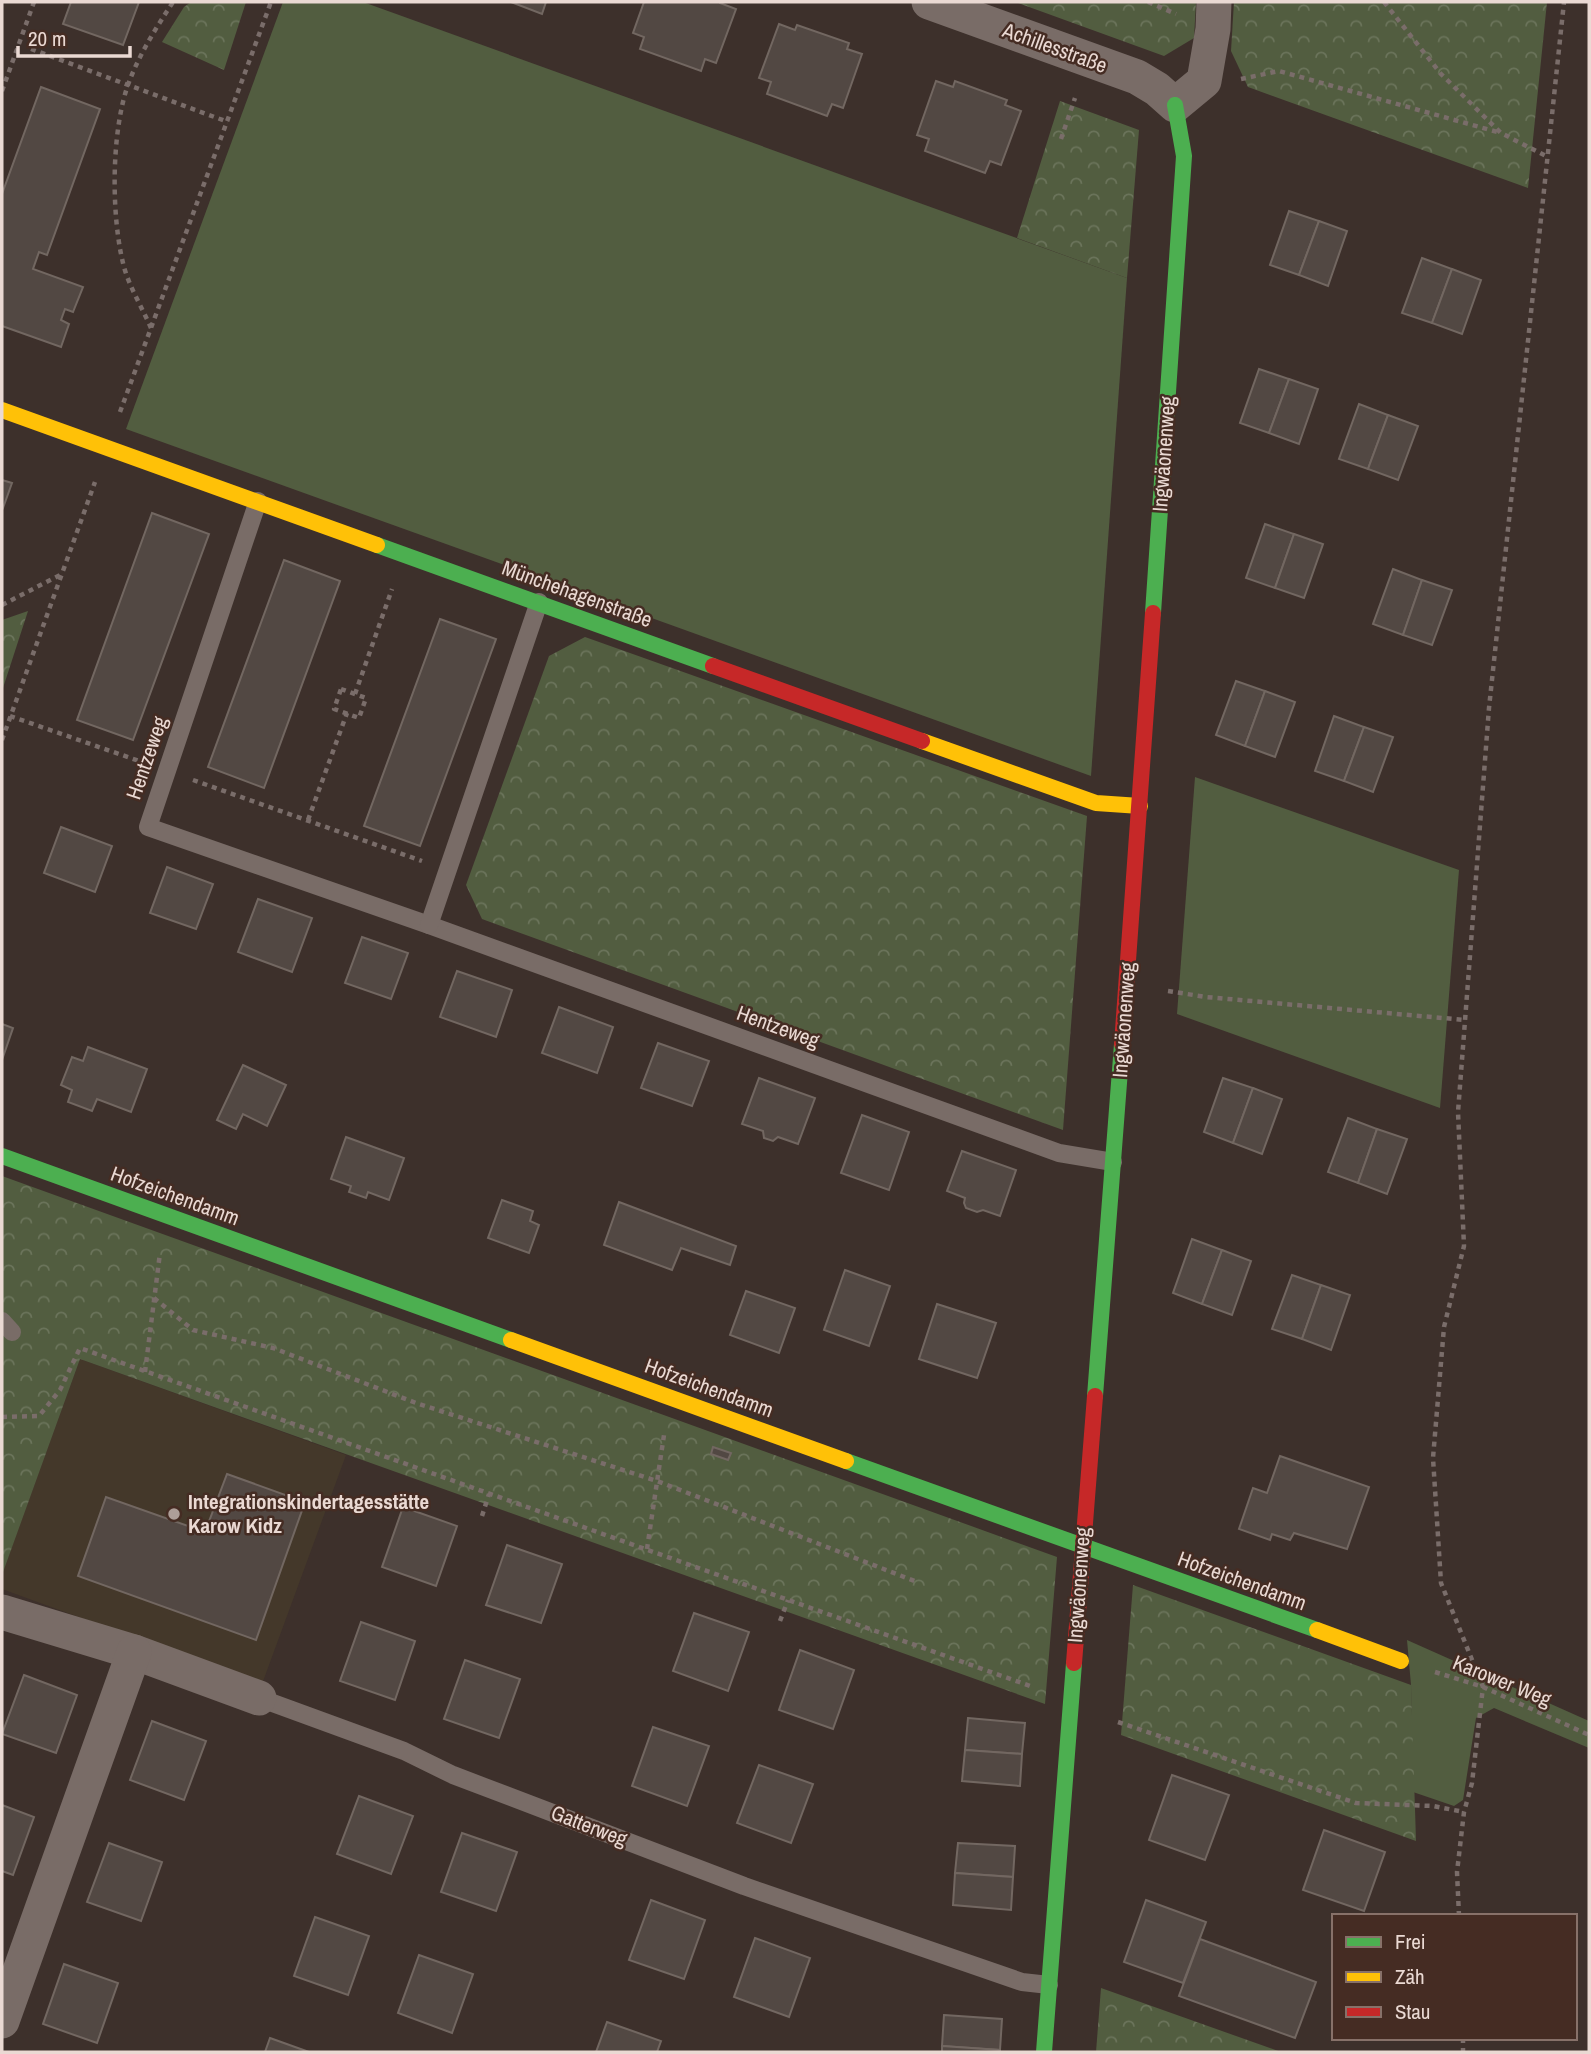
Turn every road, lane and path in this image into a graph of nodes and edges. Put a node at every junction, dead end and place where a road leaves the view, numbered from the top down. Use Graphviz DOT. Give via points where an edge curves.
graph roads {
  1 [pos="33,2"];
  2 [pos="173,2"];
  3 [pos="271,2"];
  4 [pos="929,2"];
  5 [pos="1214,2"];
  6 [pos="1384,2"];
  7 [pos="1564,2"];
  8 [pos="32,49"];
  9 [pos="1204,81"];
  10 [pos="128,85"];
  11 [pos="2,90"];
  12 [pos="1075,98"];
  13 [pos="1175,105"];
  14 [pos="228,122"];
  15 [pos="1501,133"];
  16 [pos="1061,139"];
  17 [pos="1546,156"];
  18 [pos="151,328"];
  19 [pos="2,410"];
  20 [pos="107,449"];
  21 [pos="258,501"];
  22 [pos="404,554"];
  23 [pos="61,575"];
  24 [pos="539,603"];
  25 [pos="2,604"];
  26 [pos="355,694"];
  27 [pos="347,713"];
  28 [pos="10,716"];
  29 [pos="2,740"];
  30 [pos="167,771"];
  31 [pos="1140,806"];
  32 [pos="308,820"];
  33 [pos="449,870"];
  34 [pos="429,925"];
  35 [pos="1168,991"];
  36 [pos="1465,1020"];
  37 [pos="2,1156"];
  38 [pos="1113,1163"];
  39 [pos="165,1214"];
  40 [pos="154,1298"];
  41 [pos="145,1371"];
  42 [pos="669,1396"];
  43 [pos="2,1417"];
  44 [pos="657,1481"];
  45 [pos="489,1494"];
  46 [pos="482,1516"];
  47 [pos="1082,1546"];
  48 [pos="647,1549"];
  49 [pos="917,1582"];
  50 [pos="788,1600"];
  51 [pos="2,1612"];
  52 [pos="780,1621"];
  53 [pos="134,1652"];
  54 [pos="1401,1661"];
  55 [pos="1483,1687"];
  56 [pos="1041,1690"];
  57 [pos="258,1698"];
  58 [pos="1118,1722"];
  59 [pos="1589,1735"];
  60 [pos="1464,1812"];
  61 [pos="1458,1914"];
  62 [pos="1049,1985"];
  63 [pos="2,2021"];
  64 [pos="1044,2052"];
  1 -- 11 [label="path"];
  2 -- 10 [label="path" via="147,42"];
  3 -- 14 [label="path"];
  4 -- 13 [label="street, Achillesstraße" via="1137,77"];
  5 -- 9 [label="street"];
  6 -- 15 [label="path" via="1441,74"];
  7 -- 17 [label="path"];
  8 -- 10 [label="path"];
  9 -- 13 [label="street"];
  9 -- 15 [label="path" via="1238,80 1279,71"];
  10 -- 14 [label="path"];
  10 -- 18 [label="path" via="116,143 114,206 123,265"];
  12 -- 16 [label="path"];
  13 -- 31 [label="street, Ingwäonenweg" via="1184,156"];
  14 -- 18 [label="path"];
  15 -- 17 [label="path"];
  17 -- 36 [label="path" via="1489,708"];
  18 -- 20 [label="path"];
  19 -- 20 [label="street, Münchehagenstraße"];
  20 -- 21 [label="street, Münchehagenstraße"];
  20 -- 23 [label="path"];
  21 -- 22 [label="street, Münchehagenstraße"];
  21 -- 30 [label="lane, Hentzeweg"];
  22 -- 24 [label="street, Münchehagenstraße"];
  22 -- 26 [label="path"];
  23 -- 25 [label="path"];
  23 -- 28 [label="path"];
  24 -- 31 [label="street, Münchehagenstraße" via="1097,803"];
  24 -- 33 [label="lane"];
  26 -- 27 [label="path" via="366,698 359,718"];
  26 -- 27 [label="path" via="341,689 334,709"];
  27 -- 32 [label="path"];
  28 -- 29 [label="path"];
  28 -- 30 [label="path"];
  30 -- 32 [label="path"];
  30 -- 34 [label="lane, Hentzeweg" via="148,827"];
  31 -- 38 [label="street, Ingwäonenweg"];
  32 -- 33 [label="path"];
  33 -- 34 [label="lane"];
  34 -- 38 [label="lane, Hentzeweg" via="1059,1153"];
  35 -- 36 [label="path"];
  36 -- 55 [label="path" via="1458,1112 1464,1246 1444,1327 1433,1458 1441,1583"];
  37 -- 39 [label="street, Hofzeichendamm"];
  38 -- 47 [label="street, Ingwäonenweg"];
  39 -- 40 [label="path"];
  39 -- 42 [label="street, Hofzeichendamm"];
  40 -- 41 [label="path"];
  40 -- 44 [label="path" via="192,1330 273,1348 416,1403"];
  41 -- 43 [label="path" via="80,1348 60,1390 38,1416"];
  41 -- 45 [label="path"];
  42 -- 44 [label="path"];
  42 -- 47 [label="street, Hofzeichendamm"];
  44 -- 48 [label="path"];
  44 -- 49 [label="path"];
  45 -- 46 [label="path"];
  45 -- 48 [label="path"];
  47 -- 54 [label="street, Hofzeichendamm"];
  47 -- 62 [label="street, Ingwäonenweg"];
  48 -- 50 [label="path"];
  50 -- 52 [label="path"];
  50 -- 56 [label="path"];
  51 -- 53 [label="street, Gatterweg"];
  53 -- 57 [label="street, Gatterweg"];
  53 -- 63 [label="street"];
  54 -- 55 [label="path, Karower Weg"];
  55 -- 59 [label="path, Karower Weg"];
  55 -- 60 [label="path" via="1472,1783"];
  57 -- 62 [label="lane, Gatterweg" via="744,1886 1022,1982"];
  58 -- 60 [label="path" via="1356,1803"];
  60 -- 61 [label="path"];
  62 -- 64 [label="street, Ingwäonenweg"];
}
